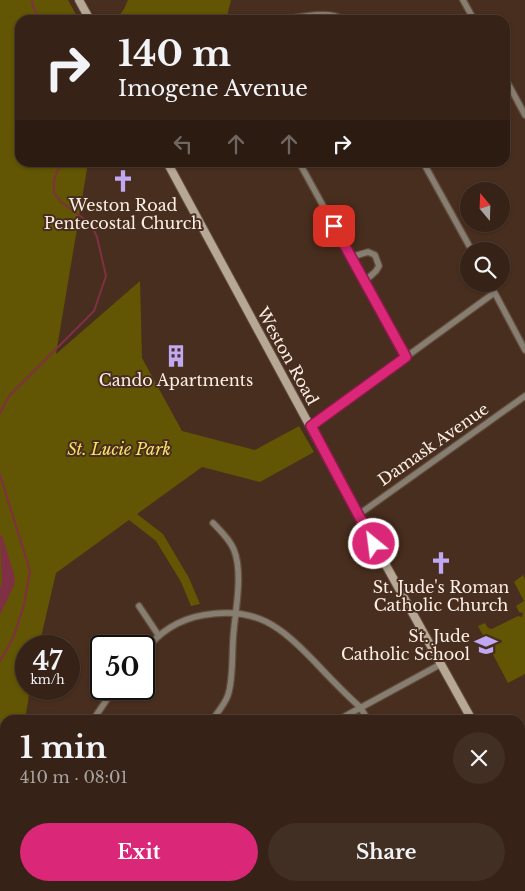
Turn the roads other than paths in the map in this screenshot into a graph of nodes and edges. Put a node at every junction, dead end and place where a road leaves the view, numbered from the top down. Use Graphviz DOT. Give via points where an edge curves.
graph roads {
  1 [pos="79,0"];
  2 [pos="463,0"];
  3 [pos="87,15"];
  4 [pos="471,15"];
  5 [pos="510,87"];
  6 [pos="525,115"];
  7 [pos="170,167"];
  8 [pos="302,167"];
  9 [pos="426,167"];
  10 [pos="467,242"];
  11 [pos="352,257"];
  12 [pos="365,281"];
  13 [pos="494,293"];
  14 [pos="525,350"];
  15 [pos="406,357"];
  16 [pos="525,396"];
  17 [pos="311,426"];
  18 [pos="358,515"];
  19 [pos="213,523"];
  20 [pos="139,606"];
  21 [pos="236,614"];
  22 [pos="159,636"];
  23 [pos="155,640"];
  24 [pos="441,664"];
  25 [pos="107,700"];
  26 [pos="360,707"];
  27 [pos="96,715"];
  28 [pos="216,715"];
  29 [pos="346,715"];
  30 [pos="365,715"];
  31 [pos="469,715"];
  1 -- 3 [label="main road"];
  2 -- 4 [label="street"];
  5 -- 6 [label="street"];
  7 -- 17 [label="main road, Weston Road"];
  8 -- 11 [label="street"];
  9 -- 10 [label="street"];
  11 -- 12 [label="street"];
  11 -- 12 [label="street" via="368,252 375,255 379,266"];
  12 -- 15 [label="street"];
  13 -- 14 [label="street"];
  13 -- 15 [label="street"];
  15 -- 17 [label="street"];
  16 -- 18 [label="street, Damask Avenue"];
  17 -- 18 [label="main road, Weston Road"];
  18 -- 24 [label="main road, Weston Road"];
  19 -- 21 [label="street" via="234,550"];
  20 -- 22 [label="street"];
  21 -- 22 [label="street" via="220,612 193,617"];
  21 -- 26 [label="street" via="255,616 279,628"];
  21 -- 28 [label="street" via="230,690"];
  22 -- 23 [label="street"];
  24 -- 26 [label="street"];
  24 -- 31 [label="main road, Weston Road"];
  25 -- 27 [label="street"];
  26 -- 29 [label="street"];
  26 -- 30 [label="street"];
}
